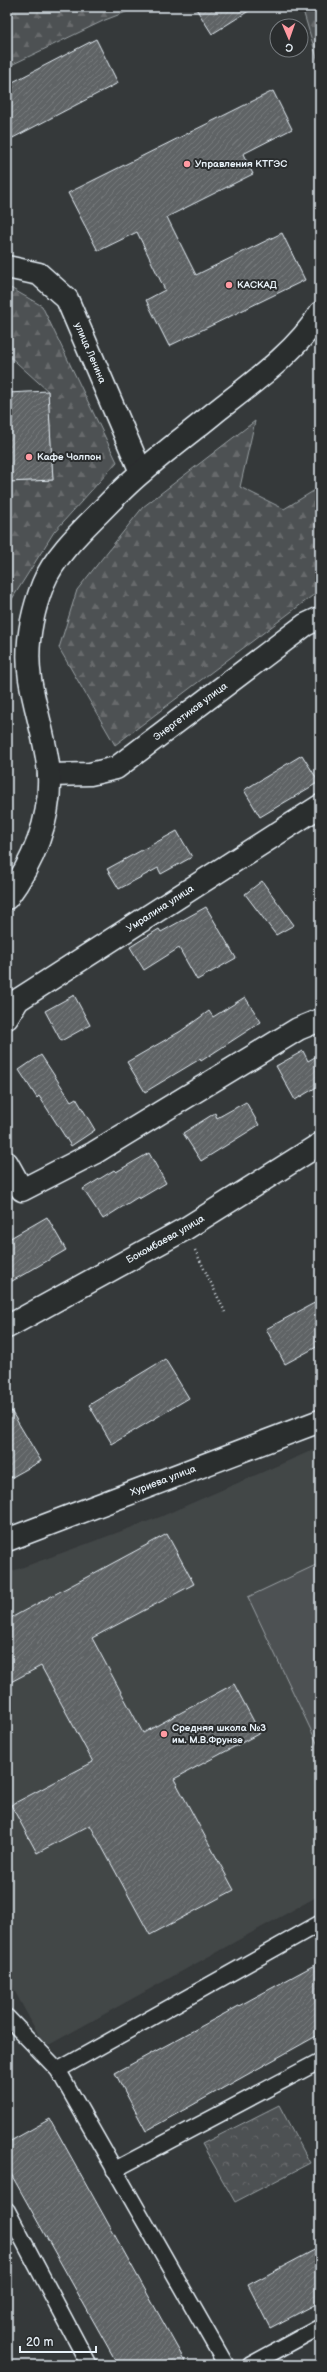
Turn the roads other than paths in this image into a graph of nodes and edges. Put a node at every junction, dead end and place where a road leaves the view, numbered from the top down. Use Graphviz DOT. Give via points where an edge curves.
graph roads {
  1 [pos="7,267"];
  2 [pos="320,313"];
  3 [pos="141,472"];
  4 [pos="320,618"];
  5 [pos="49,775"];
  6 [pos="320,806"];
  7 [pos="7,898"];
  8 [pos="7,1018"];
  9 [pos="320,1020"];
  10 [pos="320,1144"];
  11 [pos="7,1163"];
  12 [pos="7,1327"];
  13 [pos="320,1421"];
  14 [pos="7,1540"];
  15 [pos="320,1923"];
  16 [pos="7,2017"];
  17 [pos="320,2061"];
  18 [pos="58,2070"];
  19 [pos="114,2170"];
  20 [pos="7,2210"];
  21 [pos="320,2327"];
  22 [pos="89,2365"];
  23 [pos="226,2365"];
  24 [pos="250,2365"];
  1 -- 3 [label="street, улица Ленина" via="40,274 67,299"];
  2 -- 3 [label="street" via="314,324 269,369"];
  3 -- 5 [label="street" via="71,541 44,582 32,617 27,649 30,680 45,743"];
  4 -- 5 [label="street, Энергетиков улица" via="305,625 116,768 90,774"];
  5 -- 7 [label="street" via="47,810 37,848 20,881"];
  6 -- 8 [label="street, Умралина улица" via="18,1000"];
  9 -- 11 [label="street" via="298,1029 94,1153 22,1190"];
  10 -- 12 [label="street, Бокомбаева улица" via="185,1229"];
  13 -- 14 [label="street, Хуриева улица"];
  15 -- 18 [label="lane"];
  16 -- 18 [label="lane"];
  17 -- 19 [label="lane"];
  18 -- 19 [label="lane"];
  19 -- 23 [label="lane"];
  20 -- 22 [label="lane"];
  21 -- 24 [label="lane"];
}
